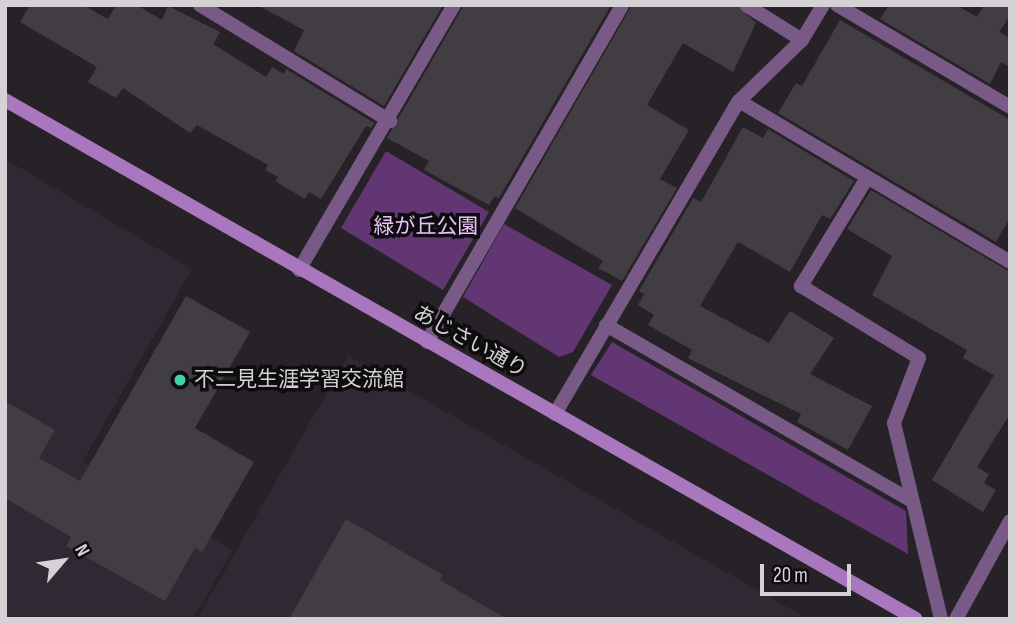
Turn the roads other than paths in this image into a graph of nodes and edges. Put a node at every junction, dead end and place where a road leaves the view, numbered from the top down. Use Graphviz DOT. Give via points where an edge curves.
graph roads {
  1 [pos="200,5"];
  2 [pos="454,5"];
  3 [pos="622,5"];
  4 [pos="746,5"];
  5 [pos="823,5"];
  6 [pos="837,5"];
  7 [pos="802,40"];
  8 [pos="5,100"];
  9 [pos="739,101"];
  10 [pos="1010,107"];
  11 [pos="390,121"];
  12 [pos="867,178"];
  13 [pos="1010,262"];
  14 [pos="299,270"];
  15 [pos="606,325"];
  16 [pos="427,342"];
  17 [pos="555,414"];
  18 [pos="912,501"];
  19 [pos="1010,520"];
  20 [pos="916,619"];
  21 [pos="942,619"];
  22 [pos="956,619"];
  1 -- 11 [label="street"];
  2 -- 11 [label="street"];
  3 -- 16 [label="street"];
  4 -- 7 [label="street"];
  5 -- 7 [label="street"];
  6 -- 10 [label="street"];
  7 -- 9 [label="street"];
  8 -- 14 [label="street, あじさい通り"];
  9 -- 12 [label="street"];
  9 -- 15 [label="street"];
  11 -- 14 [label="street"];
  12 -- 13 [label="street"];
  12 -- 18 [label="street" via="801,286 919,358 894,423"];
  14 -- 16 [label="street, あじさい通り"];
  15 -- 17 [label="street"];
  15 -- 18 [label="street"];
  16 -- 17 [label="street, あじさい通り"];
  17 -- 20 [label="street, あじさい通り"];
  18 -- 21 [label="street"];
  19 -- 22 [label="street"];
}
